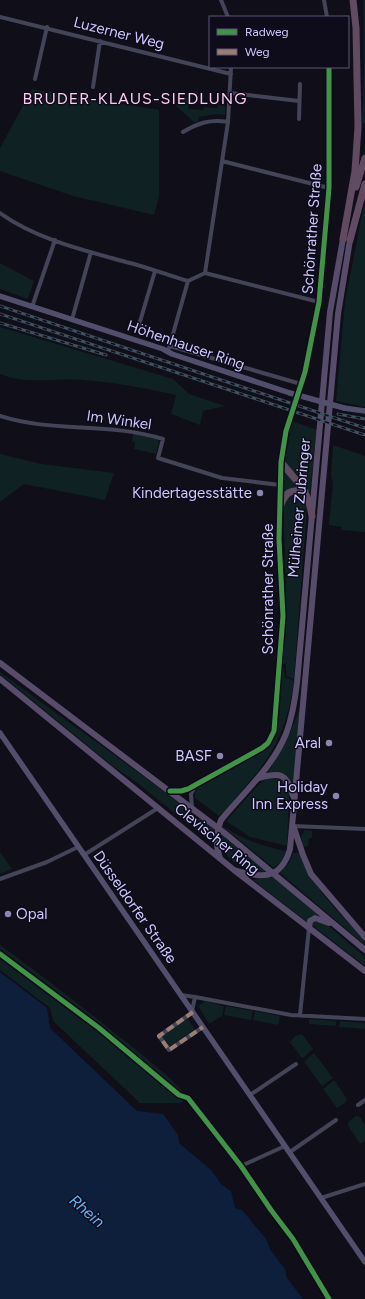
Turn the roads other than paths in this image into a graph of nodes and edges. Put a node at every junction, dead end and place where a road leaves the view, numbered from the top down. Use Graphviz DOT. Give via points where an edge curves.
graph roads {
  1 [pos="324,0"];
  2 [pos="353,0"];
  3 [pos="223,1"];
  4 [pos="228,16"];
  5 [pos="327,16"];
  6 [pos="0,17"];
  7 [pos="47,27"];
  8 [pos="100,41"];
  9 [pos="232,68"];
  10 [pos="329,68"];
  11 [pos="231,74"];
  12 [pos="35,79"];
  13 [pos="300,84"];
  14 [pos="92,87"];
  15 [pos="231,93"];
  16 [pos="300,101"];
  17 [pos="299,118"];
  18 [pos="228,122"];
  19 [pos="183,132"];
  20 [pos="365,158"];
  21 [pos="222,161"];
  22 [pos="365,184"];
  23 [pos="329,188"];
  24 [pos="0,213"];
  25 [pos="346,238"];
  26 [pos="55,240"];
  27 [pos="91,252"];
  28 [pos="155,271"];
  29 [pos="205,273"];
  30 [pos="188,281"];
  31 [pos="0,296"];
  32 [pos="319,302"];
  33 [pos="32,307"];
  34 [pos="73,316"];
  35 [pos="139,325"];
  36 [pos="169,349"];
  37 [pos="301,384"];
  38 [pos="299,391"];
  39 [pos="365,411"];
  40 [pos="0,416"];
  41 [pos="290,420"];
  42 [pos="281,462"];
  43 [pos="280,485"];
  44 [pos="305,492"];
  45 [pos="280,507"];
  46 [pos="312,516"];
  47 [pos="0,663"];
  48 [pos="0,679"];
  49 [pos="3,683"];
  50 [pos="0,733"];
  51 [pos="259,778"];
  52 [pos="195,785"];
  53 [pos="170,791"];
  54 [pos="294,799"];
  55 [pos="158,808"];
  56 [pos="192,808"];
  57 [pos="294,826"];
  58 [pos="218,828"];
  59 [pos="365,829"];
  60 [pos="78,847"];
  61 [pos="84,855"];
  62 [pos="220,858"];
  63 [pos="234,870"];
  64 [pos="274,873"];
  65 [pos="0,879"];
  66 [pos="334,925"];
  67 [pos="309,928"];
  68 [pos="365,937"];
  69 [pos="365,950"];
  70 [pos="365,971"];
  71 [pos="181,995"];
  72 [pos="195,997"];
  73 [pos="193,1012"];
  74 [pos="300,1015"];
  75 [pos="365,1019"];
  76 [pos="203,1027"];
  77 [pos="296,1064"];
  78 [pos="250,1095"];
  79 [pos="365,1100"];
  80 [pos="358,1105"];
  81 [pos="336,1120"];
  82 [pos="285,1146"];
  83 [pos="290,1152"];
  84 [pos="241,1166"];
  85 [pos="365,1184"];
  86 [pos="321,1198"];
  87 [pos="365,1262"];
  1 -- 5 [label="street"];
  2 -- 25 [label="highway" via="358,127"];
  3 -- 4 [label="street"];
  6 -- 7 [label="street, Luzerner Weg"];
  7 -- 8 [label="street, Luzerner Weg"];
  7 -- 12 [label="street"];
  8 -- 11 [label="street, Luzerner Weg"];
  8 -- 14 [label="street"];
  9 -- 11 [label="street"];
  10 -- 23 [label="street, Schönrather Straße"];
  11 -- 15 [label="street"];
  13 -- 16 [label="street"];
  15 -- 16 [label="street"];
  15 -- 18 [label="street"];
  16 -- 17 [label="street"];
  18 -- 19 [label="street" via="202,122"];
  18 -- 21 [label="street"];
  20 -- 25 [label="highway"];
  21 -- 23 [label="street"];
  21 -- 29 [label="street"];
  22 -- 25 [label="highway"];
  23 -- 32 [label="street, Schönrather Straße"];
  24 -- 26 [label="street" via="28,230"];
  25 -- 46 [label="main road, Mülheimer Zubringer" via="330,312"];
  25 -- 54 [label="main road, Mülheimer Zubringer"];
  26 -- 27 [label="street"];
  26 -- 33 [label="street"];
  27 -- 28 [label="street"];
  27 -- 34 [label="street"];
  28 -- 30 [label="street"];
  28 -- 35 [label="street"];
  29 -- 30 [label="street"];
  29 -- 32 [label="street"];
  30 -- 36 [label="street"];
  31 -- 33 [label="street, Höhenhauser Ring"];
  32 -- 37 [label="street, Schönrather Straße"];
  33 -- 36 [label="street, Höhenhauser Ring"];
  36 -- 37 [label="street, Höhenhauser Ring"];
  36 -- 39 [label="street, Höhenhauser Ring, bridge" via="290,393"];
  37 -- 38 [label="street, Schönrather Straße"];
  40 -- 43 [label="street, Im Winkel" via="43,425 106,428 146,434 163,439 158,458 222,478"];
  41 -- 42 [label="street, Schönrather Straße"];
  42 -- 43 [label="street, Schönrather Straße"];
  42 -- 44 [label="highway" via="302,484"];
  43 -- 45 [label="street, Schönrather Straße"];
  44 -- 45 [label="highway" via="296,489 290,491 284,495"];
  44 -- 46 [label="highway"];
  45 -- 52 [label="street, Schönrather Straße" via="283,616 274,731 262,748"];
  46 -- 51 [label="main road, Mülheimer Zubringer" via="293,707 280,746"];
  47 -- 53 [label="main road, Clevischer Ring"];
  48 -- 49 [label="main road, Clevischer Ring"];
  49 -- 55 [label="main road, Clevischer Ring"];
  50 -- 60 [label="street, Düsseldorfer Straße"];
  51 -- 54 [label="main road" via="273,774 282,776 288,782"];
  51 -- 58 [label="main road, Mülheimer Zubringer" via="224,817"];
  52 -- 53 [label="street, Schönrather Straße" via="181,791"];
  52 -- 56 [label="street" via="190,794"];
  53 -- 56 [label="main road, Clevischer Ring"];
  54 -- 57 [label="main road, Mülheimer Zubringer"];
  55 -- 61 [label="street"];
  55 -- 62 [label="main road, Clevischer Ring"];
  56 -- 58 [label="main road, Clevischer Ring"];
  57 -- 59 [label="street"];
  57 -- 64 [label="main road" via="289,854 283,865"];
  57 -- 68 [label="main road" via="312,874"];
  58 -- 62 [label="main road" via="216,843"];
  58 -- 64 [label="main road, Clevischer Ring"];
  60 -- 61 [label="street, Düsseldorfer Straße"];
  60 -- 65 [label="street" via="42,864"];
  61 -- 71 [label="street, Düsseldorfer Straße"];
  62 -- 63 [label="main road, Clevischer Ring"];
  63 -- 64 [label="main road" via="256,876"];
  63 -- 67 [label="main road, Clevischer Ring"];
  64 -- 66 [label="main road, Clevischer Ring"];
  66 -- 67 [label="main road" via="317,917 310,920"];
  66 -- 69 [label="main road, Clevischer Ring"];
  67 -- 70 [label="main road, Clevischer Ring"];
  67 -- 74 [label="street"];
  71 -- 72 [label="street"];
  71 -- 73 [label="street, Düsseldorfer Straße"];
  72 -- 73 [label="street"];
  72 -- 74 [label="street"];
  73 -- 76 [label="street, Düsseldorfer Straße"];
  73 -- 76 [label="street" via="159,1036 169,1050"];
  74 -- 75 [label="street"];
  76 -- 78 [label="street, Düsseldorfer Straße"];
  77 -- 78 [label="street"];
  78 -- 82 [label="street, Düsseldorfer Straße"];
  79 -- 80 [label="street"];
  81 -- 83 [label="street"];
  82 -- 83 [label="street, Düsseldorfer Straße"];
  82 -- 84 [label="street"];
  83 -- 86 [label="street, Düsseldorfer Straße"];
  85 -- 86 [label="street"];
  86 -- 87 [label="street, Düsseldorfer Straße"];
}
